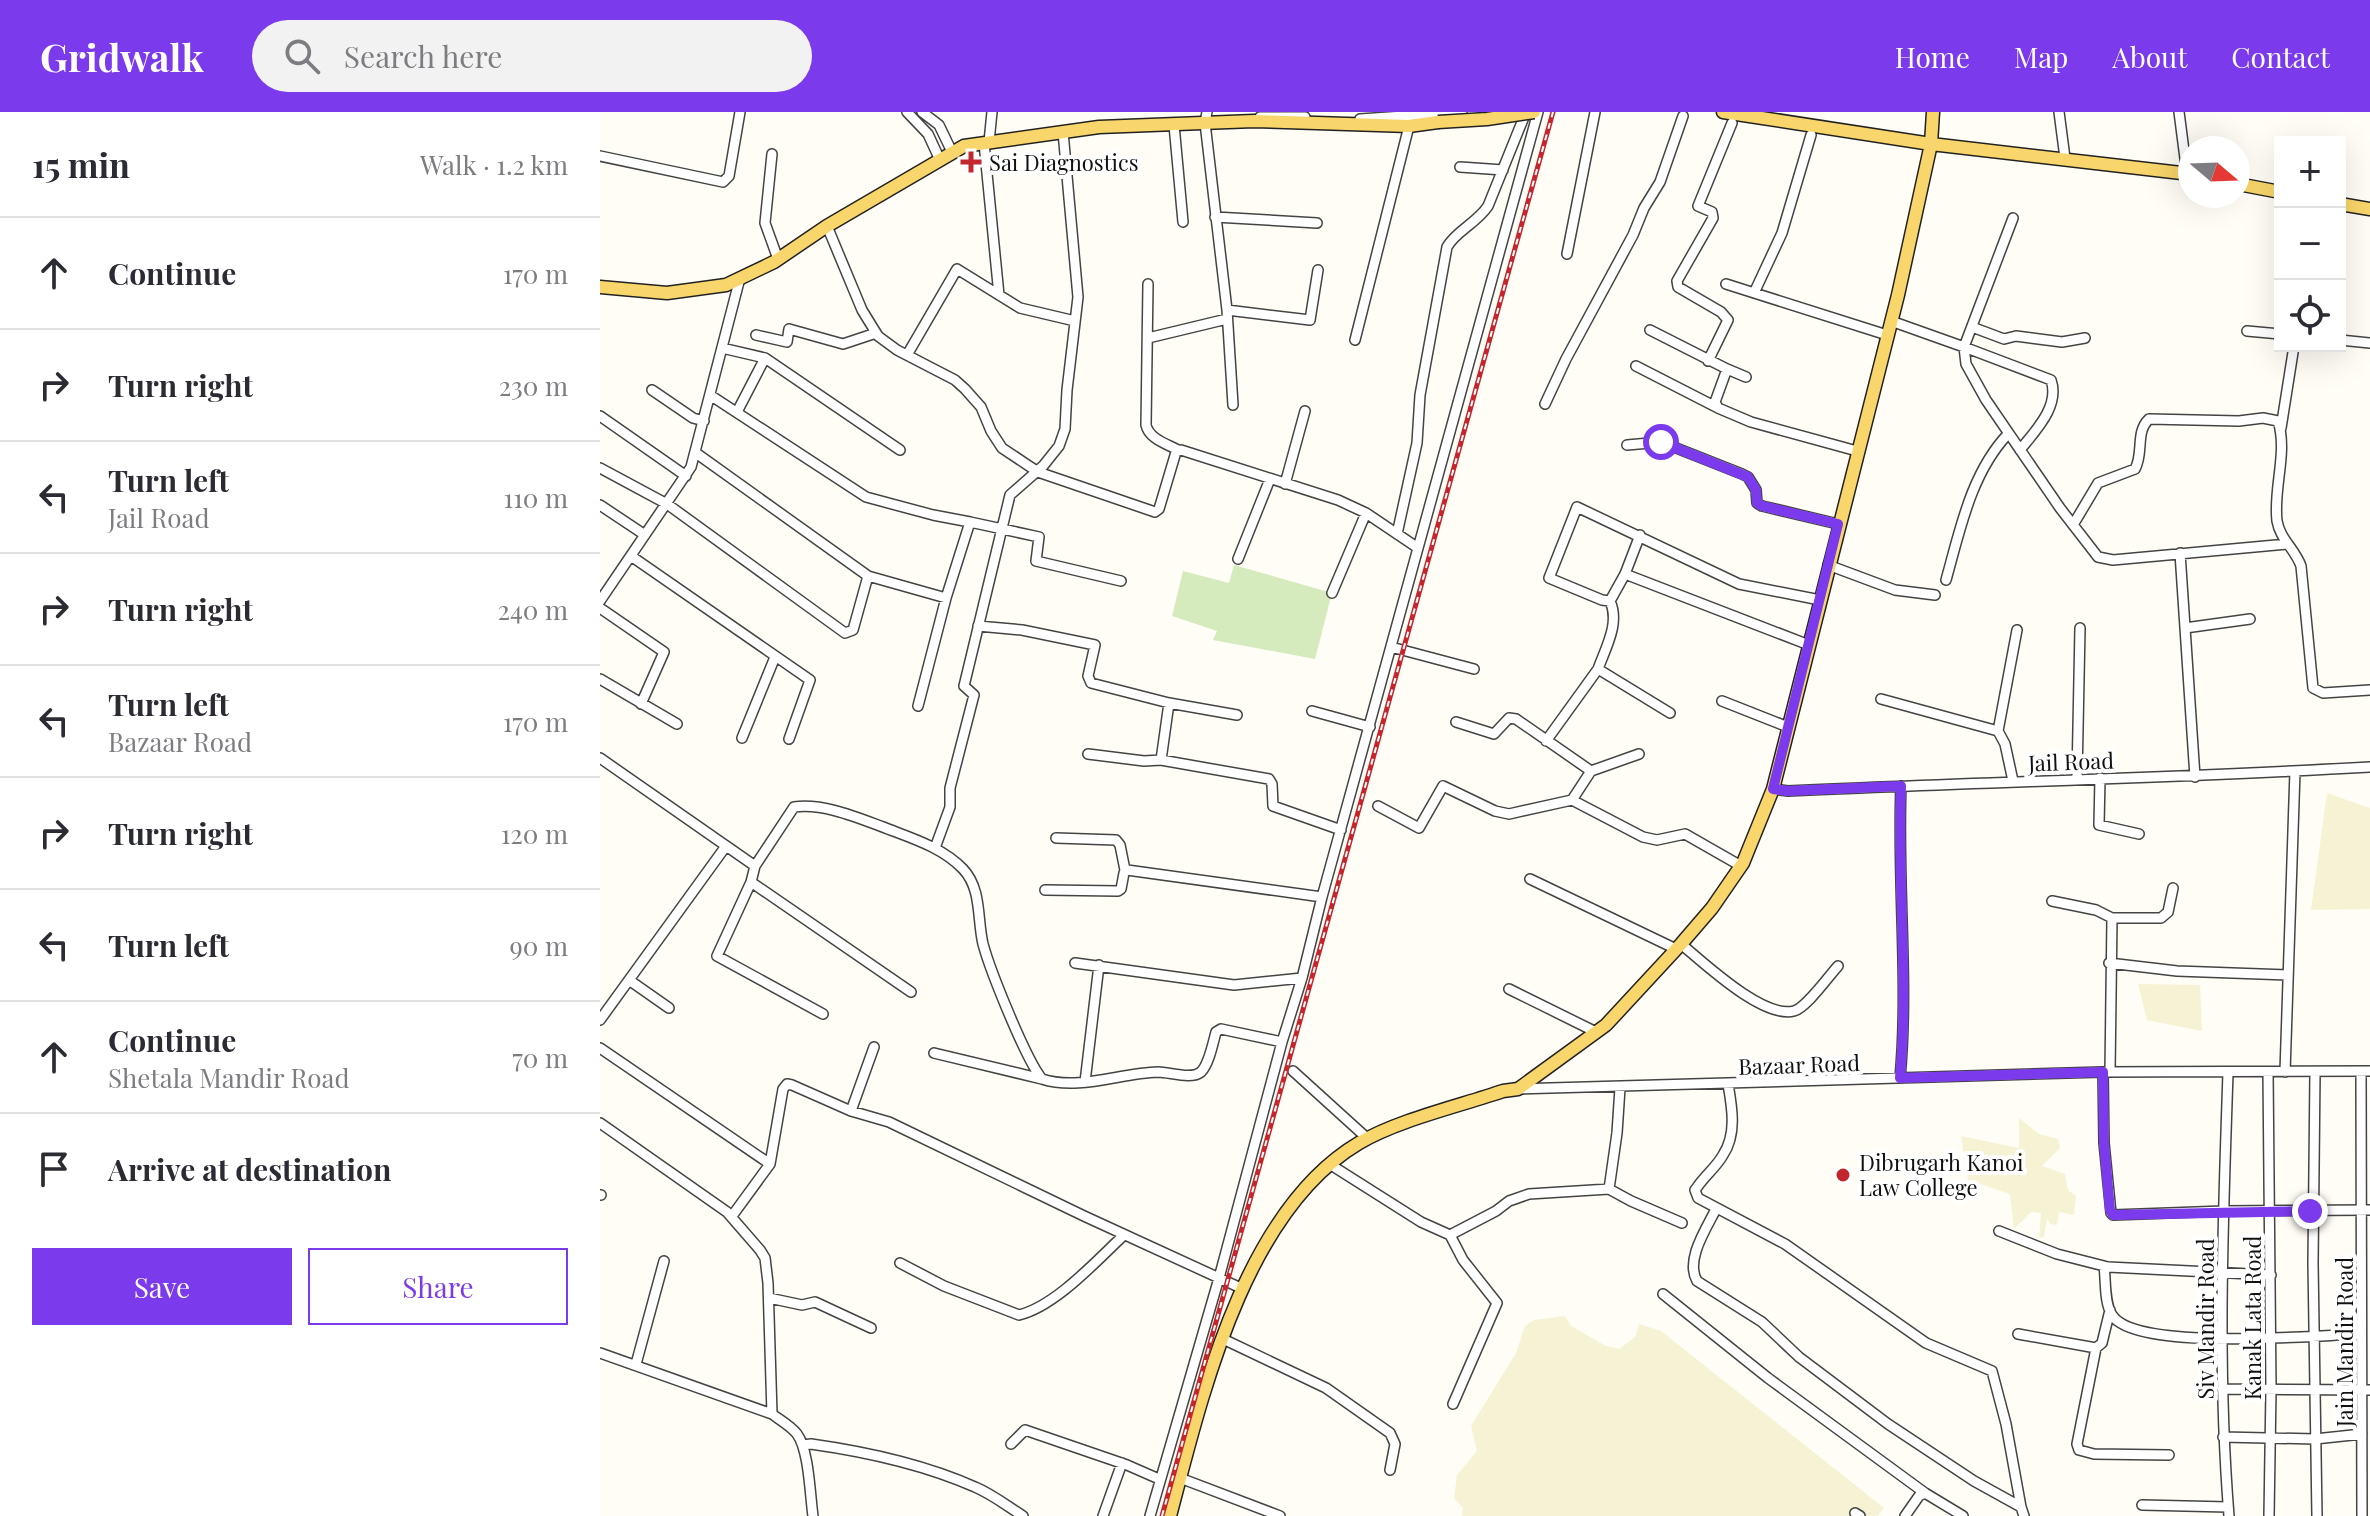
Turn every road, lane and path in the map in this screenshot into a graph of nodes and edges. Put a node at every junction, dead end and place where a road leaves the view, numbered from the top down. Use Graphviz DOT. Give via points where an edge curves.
graph roads {
  1 [pos="740,112"];
  2 [pos="907,112"];
  3 [pos="922,112"];
  4 [pos="941,112"];
  5 [pos="992,112"];
  6 [pos="1462,112"];
  7 [pos="1526,112"];
  8 [pos="1536,112"];
  9 [pos="1595,112"];
  10 [pos="1723,112"];
  11 [pos="1933,112"];
  12 [pos="2059,112"];
  13 [pos="2179,112"];
  14 [pos="1683,116"];
  15 [pos="1256,117"];
  16 [pos="1206,118"];
  17 [pos="1414,118"];
  18 [pos="1340,119"];
  19 [pos="1732,123"];
  20 [pos="939,125"];
  21 [pos="1174,125"];
  22 [pos="1063,132"];
  23 [pos="1811,135"];
  24 [pos="2183,136"];
  25 [pos="986,143"];
  26 [pos="1931,144"];
  27 [pos="952,152"];
  28 [pos="772,154"];
  29 [pos="600,156"];
  30 [pos="2065,158"];
  31 [pos="940,160"];
  32 [pos="1460,167"];
  33 [pos="1503,170"];
  34 [pos="2178,173"];
  35 [pos="2250,186"];
  36 [pos="2274,191"];
  37 [pos="2346,205"];
  38 [pos="2370,209"];
  39 [pos="1215,217"];
  40 [pos="2013,218"];
  41 [pos="1183,222"];
  42 [pos="1317,223"];
  43 [pos="827,226"];
  44 [pos="1567,254"];
  45 [pos="778,259"];
  46 [pos="1318,270"];
  47 [pos="740,278"];
  48 [pos="1148,284"];
  49 [pos="1726,284"];
  50 [pos="600,287"];
  51 [pos="1754,293"];
  52 [pos="999,295"];
  53 [pos="1227,314"];
  54 [pos="1075,321"];
  55 [pos="1891,321"];
  56 [pos="1972,327"];
  57 [pos="1650,330"];
  58 [pos="2247,331"];
  59 [pos="876,333"];
  60 [pos="2274,333"];
  61 [pos="756,335"];
  62 [pos="1887,335"];
  63 [pos="1148,338"];
  64 [pos="2085,338"];
  65 [pos="1355,340"];
  66 [pos="2346,341"];
  67 [pos="2370,343"];
  68 [pos="1964,347"];
  69 [pos="722,348"];
  70 [pos="2293,352"];
  71 [pos="907,355"];
  72 [pos="765,358"];
  73 [pos="1708,361"];
  74 [pos="1636,366"];
  75 [pos="1727,369"];
  76 [pos="1746,377"];
  77 [pos="652,390"];
  78 [pos="710,395"];
  79 [pos="1545,404"];
  80 [pos="1233,405"];
  81 [pos="1718,408"];
  82 [pos="1305,411"];
  83 [pos="737,412"];
  84 [pos="600,416"];
  85 [pos="704,421"];
  86 [pos="2281,431"];
  87 [pos="2008,434"];
  88 [pos="1627,445"];
  89 [pos="900,450"];
  90 [pos="1178,450"];
  91 [pos="2020,450"];
  92 [pos="1857,451"];
  93 [pos="696,453"];
  94 [pos="600,468"];
  95 [pos="1038,472"];
  96 [pos="686,476"];
  97 [pos="1270,479"];
  98 [pos="1285,484"];
  99 [pos="667,504"];
  100 [pos="600,505"];
  101 [pos="1366,513"];
  102 [pos="970,522"];
  103 [pos="2070,522"];
  104 [pos="1838,524"];
  105 [pos="1000,530"];
  106 [pos="1397,534"];
  107 [pos="645,535"];
  108 [pos="1640,535"];
  109 [pos="2287,544"];
  110 [pos="1418,548"];
  111 [pos="2180,553"];
  112 [pos="631,556"];
  113 [pos="1238,559"];
  114 [pos="1828,565"];
  115 [pos="1625,574"];
  116 [pos="868,576"];
  117 [pos="1946,580"];
  118 [pos="1121,581"];
  119 [pos="1332,593"];
  120 [pos="1935,595"];
  121 [pos="946,598"];
  122 [pos="1820,600"];
  123 [pos="600,601"];
  124 [pos="1610,601"];
  125 [pos="600,608"];
  126 [pos="2250,619"];
  127 [pos="978,626"];
  128 [pos="2080,628"];
  129 [pos="2185,628"];
  130 [pos="2017,630"];
  131 [pos="1809,645"];
  132 [pos="1391,647"];
  133 [pos="775,657"];
  134 [pos="1474,669"];
  135 [pos="1598,669"];
  136 [pos="600,679"];
  137 [pos="2370,690"];
  138 [pos="1881,699"];
  139 [pos="1722,701"];
  140 [pos="1169,703"];
  141 [pos="641,704"];
  142 [pos="918,706"];
  143 [pos="1312,711"];
  144 [pos="1670,713"];
  145 [pos="1237,715"];
  146 [pos="1456,722"];
  147 [pos="677,724"];
  148 [pos="1370,727"];
  149 [pos="1788,727"];
  150 [pos="1998,731"];
  151 [pos="742,738"];
  152 [pos="789,739"];
  153 [pos="1546,741"];
  154 [pos="1088,754"];
  155 [pos="1639,754"];
  156 [pos="600,758"];
  157 [pos="1161,760"];
  158 [pos="2370,767"];
  159 [pos="1591,771"];
  160 [pos="2295,771"];
  161 [pos="2195,777"];
  162 [pos="2077,778"];
  163 [pos="2100,778"];
  164 [pos="2023,780"];
  165 [pos="1901,786"];
  166 [pos="1773,789"];
  167 [pos="1572,800"];
  168 [pos="1378,806"];
  169 [pos="1341,830"];
  170 [pos="2139,834"];
  171 [pos="1056,838"];
  172 [pos="726,846"];
  173 [pos="935,848"];
  174 [pos="755,866"];
  175 [pos="1741,866"];
  176 [pos="1125,870"];
  177 [pos="1530,879"];
  178 [pos="751,882"];
  179 [pos="2173,888"];
  180 [pos="1045,890"];
  181 [pos="1322,897"];
  182 [pos="2052,901"];
  183 [pos="2112,918"];
  184 [pos="1679,947"];
  185 [pos="1075,963"];
  186 [pos="2109,963"];
  187 [pos="1099,965"];
  188 [pos="1838,966"];
  189 [pos="2288,975"];
  190 [pos="1302,978"];
  191 [pos="629,980"];
  192 [pos="1509,989"];
  193 [pos="911,992"];
  194 [pos="669,1008"];
  195 [pos="823,1014"];
  196 [pos="600,1020"];
  197 [pos="1596,1032"];
  198 [pos="1282,1042"];
  199 [pos="874,1047"];
  200 [pos="600,1048"];
  201 [pos="934,1053"];
  202 [pos="1293,1071"];
  203 [pos="2366,1071"];
  204 [pos="2106,1072"];
  205 [pos="2268,1072"];
  206 [pos="2285,1072"];
  207 [pos="2315,1072"];
  208 [pos="2228,1073"];
  209 [pos="1900,1078"];
  210 [pos="1042,1079"];
  211 [pos="1085,1082"];
  212 [pos="1728,1084"];
  213 [pos="1620,1088"];
  214 [pos="1518,1089"];
  215 [pos="851,1111"];
  216 [pos="600,1123"];
  217 [pos="1368,1139"];
  218 [pos="770,1164"];
  219 [pos="1331,1165"];
  220 [pos="1609,1189"];
  221 [pos="1716,1209"];
  222 [pos="2366,1210"];
  223 [pos="2224,1211"];
  224 [pos="2270,1211"];
  225 [pos="2313,1211"];
  226 [pos="732,1216"];
  227 [pos="1682,1223"];
  228 [pos="1999,1231"];
  229 [pos="1124,1235"];
  230 [pos="1450,1235"];
  231 [pos="664,1261"];
  232 [pos="900,1263"];
  233 [pos="2104,1266"];
  234 [pos="2221,1274"];
  235 [pos="2271,1275"];
  236 [pos="1219,1278"];
  237 [pos="1243,1289"];
  238 [pos="1663,1294"];
  239 [pos="769,1298"];
  240 [pos="2110,1310"];
  241 [pos="871,1328"];
  242 [pos="2018,1334"];
  243 [pos="2361,1334"];
  244 [pos="2316,1335"];
  245 [pos="2271,1337"];
  246 [pos="1223,1339"];
  247 [pos="2221,1339"];
  248 [pos="2096,1348"];
  249 [pos="600,1354"];
  250 [pos="636,1364"];
  251 [pos="2222,1389"];
  252 [pos="2271,1389"];
  253 [pos="2315,1389"];
  254 [pos="2366,1390"];
  255 [pos="1453,1404"];
  256 [pos="772,1414"];
  257 [pos="2362,1434"];
  258 [pos="2223,1437"];
  259 [pos="2269,1438"];
  260 [pos="2315,1439"];
  261 [pos="1011,1444"];
  262 [pos="803,1445"];
  263 [pos="2169,1455"];
  264 [pos="1122,1463"];
  265 [pos="1390,1470"];
  266 [pos="1180,1478"];
  267 [pos="1159,1479"];
  268 [pos="1925,1493"];
  269 [pos="2142,1505"];
  270 [pos="2023,1512"];
  271 [pos="2229,1512"];
  272 [pos="813,1516"];
  273 [pos="1023,1516"];
  274 [pos="1103,1516"];
  275 [pos="1150,1516"];
  276 [pos="1170,1516"];
  277 [pos="1280,1516"];
  278 [pos="1905,1516"];
  279 [pos="1963,1516"];
  280 [pos="2269,1516"];
  281 [pos="2317,1516"];
  282 [pos="2362,1516"];
  1 -- 29 [label="street" via="729,176 723,182"];
  2 -- 31 [label="street" via="928,134"];
  3 -- 20 [label="street"];
  4 -- 20 [label="street"];
  5 -- 25 [label="street"];
  6 -- 17 [label="street"];
  7 -- 33 [label="street"];
  8 -- 17 [label="main road, bridge" via="1438,122"];
  8 -- 110 [label="street"];
  9 -- 44 [label="street"];
  10 -- 26 [label="main road"];
  11 -- 26 [label="main road"];
  12 -- 30 [label="street"];
  13 -- 24 [label="street"];
  14 -- 79 [label="street" via="1660,182"];
  15 -- 16 [label="main road"];
  15 -- 18 [label="main road"];
  16 -- 21 [label="main road"];
  16 -- 39 [label="street"];
  17 -- 18 [label="main road"];
  17 -- 65 [label="street"];
  19 -- 73 [label="street" via="1698,206 1712,212 1713,218 1677,281 1678,287 1728,320"];
  20 -- 27 [label="street"];
  21 -- 22 [label="main road"];
  21 -- 41 [label="street"];
  22 -- 25 [label="main road"];
  22 -- 54 [label="street" via="1078,278"];
  23 -- 51 [label="street" via="1782,233"];
  25 -- 27 [label="main road"];
  25 -- 52 [label="street"];
  26 -- 30 [label="main road"];
  26 -- 55 [label="main road"];
  27 -- 31 [label="main road"];
  28 -- 45 [label="street" via="765,223"];
  30 -- 34 [label="main road"];
  31 -- 43 [label="main road"];
  32 -- 33 [label="street"];
  33 -- 106 [label="street" via="1484,213 1447,247 1420,395 1417,443"];
  35 -- 36 [label="main road"];
  37 -- 38 [label="main road"];
  39 -- 42 [label="street"];
  39 -- 53 [label="street"];
  40 -- 56 [label="street"];
  43 -- 45 [label="main road"];
  43 -- 59 [label="street"];
  45 -- 47 [label="main road"];
  46 -- 53 [label="street" via="1310,320"];
  47 -- 50 [label="main road" via="726,285 667,293"];
  47 -- 69 [label="street"];
  48 -- 63 [label="street"];
  49 -- 51 [label="street"];
  51 -- 62 [label="street"];
  52 -- 54 [label="street" via="1029,312"];
  52 -- 71 [label="street" via="954,271"];
  53 -- 63 [label="street"];
  53 -- 80 [label="street"];
  54 -- 95 [label="street" via="1065,429"];
  55 -- 62 [label="main road"];
  55 -- 68 [label="street"];
  56 -- 64 [label="street" via="2005,339"];
  56 -- 68 [label="street"];
  57 -- 73 [label="street"];
  58 -- 60 [label="street"];
  59 -- 61 [label="street" via="843,344 789,329 787,342"];
  59 -- 71 [label="street"];
  62 -- 92 [label="main road"];
  63 -- 90 [label="street" via="1147,431"];
  66 -- 67 [label="street"];
  68 -- 87 [label="street" via="1970,374"];
  68 -- 91 [label="street" via="2051,380 2054,399"];
  69 -- 72 [label="street"];
  69 -- 78 [label="street"];
  70 -- 86 [label="street"];
  71 -- 95 [label="street" via="965,389 1002,448"];
  72 -- 83 [label="street"];
  72 -- 89 [label="street"];
  73 -- 75 [label="street"];
  74 -- 81 [label="street"];
  75 -- 76 [label="street"];
  75 -- 81 [label="street" via="1715,402"];
  77 -- 85 [label="street"];
  78 -- 83 [label="street"];
  78 -- 85 [label="street"];
  81 -- 92 [label="street"];
  82 -- 98 [label="street"];
  83 -- 102 [label="street" via="866,497"];
  84 -- 96 [label="street"];
  85 -- 93 [label="street"];
  86 -- 103 [label="street" via="2272,419 2149,419 2142,428 2135,469 2098,483"];
  86 -- 109 [label="street" via="2277,517"];
  87 -- 91 [label="street"];
  87 -- 117 [label="street" via="1989,457 1969,501"];
  88 -- 104 [label="street" via="1661,442 1748,477 1762,506"];
  90 -- 95 [label="street" via="1155,512"];
  90 -- 97 [label="street"];
  91 -- 103 [label="street"];
  92 -- 104 [label="main road"];
  93 -- 96 [label="street"];
  93 -- 116 [label="street"];
  94 -- 99 [label="street"];
  95 -- 105 [label="street" via="1010,495"];
  96 -- 99 [label="street"];
  97 -- 98 [label="street"];
  97 -- 113 [label="street"];
  98 -- 101 [label="street"];
  99 -- 107 [label="street"];
  99 -- 116 [label="street" via="845,633 853,630"];
  100 -- 107 [label="street"];
  101 -- 106 [label="street"];
  101 -- 119 [label="street"];
  102 -- 105 [label="street"];
  102 -- 121 [label="street"];
  103 -- 111 [label="street" via="2105,560"];
  104 -- 114 [label="main road"];
  105 -- 118 [label="street" via="1039,537 1036,561"];
  105 -- 127 [label="street"];
  106 -- 110 [label="street"];
  107 -- 112 [label="street"];
  108 -- 115 [label="street"];
  108 -- 122 [label="street" via="1739,584"];
  108 -- 124 [label="street" via="1575,508 1549,578"];
  109 -- 111 [label="street"];
  109 -- 137 [label="street" via="2301,566 2313,688 2323,693"];
  110 -- 132 [label="street"];
  111 -- 129 [label="street"];
  112 -- 123 [label="street"];
  112 -- 133 [label="street"];
  114 -- 120 [label="street" via="1895,590"];
  114 -- 122 [label="main road"];
  115 -- 124 [label="street"];
  115 -- 131 [label="street"];
  116 -- 121 [label="street"];
  121 -- 142 [label="street"];
  122 -- 131 [label="main road"];
  124 -- 135 [label="street" via="1614,622"];
  125 -- 141 [label="street" via="664,652"];
  126 -- 129 [label="street"];
  127 -- 140 [label="street" via="1095,645 1091,683"];
  127 -- 173 [label="street" via="964,686 974,695 950,807"];
  128 -- 162 [label="street"];
  129 -- 161 [label="street"];
  130 -- 150 [label="street"];
  131 -- 149 [label="main road"];
  132 -- 134 [label="street"];
  132 -- 148 [label="street"];
  133 -- 151 [label="street"];
  133 -- 152 [label="street" via="810,680"];
  135 -- 144 [label="street"];
  135 -- 153 [label="street"];
  136 -- 141 [label="street"];
  138 -- 150 [label="street"];
  139 -- 149 [label="street"];
  140 -- 145 [label="street"];
  140 -- 157 [label="street"];
  141 -- 147 [label="street"];
  143 -- 148 [label="street"];
  146 -- 153 [label="street" via="1494,734 1512,718"];
  148 -- 169 [label="street"];
  149 -- 166 [label="main road"];
  150 -- 164 [label="street"];
  153 -- 159 [label="street"];
  154 -- 157 [label="street"];
  155 -- 159 [label="street"];
  156 -- 172 [label="street"];
  157 -- 169 [label="street" via="1269,779 1273,806"];
  158 -- 160 [label="street, Jail Road"];
  159 -- 167 [label="street"];
  160 -- 161 [label="street, Jail Road"];
  160 -- 189 [label="street"];
  161 -- 163 [label="street, Jail Road"];
  162 -- 163 [label="street, Jail Road"];
  162 -- 164 [label="street, Jail Road"];
  163 -- 170 [label="street" via="2099,825"];
  164 -- 165 [label="street, Jail Road"];
  165 -- 166 [label="street, Jail Road"];
  165 -- 209 [label="street"];
  166 -- 175 [label="main road"];
  167 -- 168 [label="street" via="1509,814 1443,786 1419,828"];
  167 -- 175 [label="street" via="1643,837 1685,834"];
  169 -- 181 [label="street"];
  171 -- 176 [label="street" via="1116,840"];
  172 -- 174 [label="street"];
  172 -- 191 [label="street"];
  173 -- 174 [label="street" via="853,816 807,805 794,807"];
  173 -- 210 [label="street" via="971,880 987,958"];
  174 -- 178 [label="street"];
  175 -- 184 [label="main road"];
  176 -- 180 [label="street" via="1118,891"];
  176 -- 181 [label="street"];
  177 -- 184 [label="street"];
  178 -- 193 [label="street"];
  178 -- 195 [label="street" via="717,956"];
  179 -- 183 [label="street" via="2164,917"];
  181 -- 190 [label="street"];
  182 -- 183 [label="street"];
  183 -- 186 [label="street"];
  184 -- 188 [label="street" via="1735,988 1783,1012 1801,1008"];
  184 -- 197 [label="main road"];
  185 -- 187 [label="street"];
  186 -- 189 [label="street"];
  186 -- 204 [label="street"];
  187 -- 190 [label="street" via="1234,985"];
  187 -- 211 [label="street"];
  189 -- 206 [label="street"];
  190 -- 198 [label="street"];
  191 -- 194 [label="street"];
  191 -- 196 [label="street"];
  192 -- 197 [label="street"];
  197 -- 214 [label="main road"];
  198 -- 211 [label="street" via="1218,1030 1203,1070 1196,1075 1158,1072"];
  198 -- 236 [label="street"];
  199 -- 215 [label="street"];
  200 -- 218 [label="street"];
  201 -- 210 [label="street"];
  202 -- 217 [label="street"];
  203 -- 207 [label="street, Bazaar Road"];
  203 -- 222 [label="street, Jain Mandir Road"];
  204 -- 208 [label="street, Bazaar Road"];
  204 -- 209 [label="street, Bazaar Road"];
  204 -- 223 [label="street" via="2104,1143 2111,1213"];
  205 -- 206 [label="street, Bazaar Road"];
  205 -- 208 [label="street, Bazaar Road"];
  205 -- 224 [label="street, Kanak Lata Road"];
  206 -- 207 [label="street, Bazaar Road"];
  207 -- 225 [label="street"];
  208 -- 223 [label="street, Siv Mandir Road"];
  209 -- 212 [label="street, Bazaar Road"];
  210 -- 211 [label="street"];
  212 -- 213 [label="street, Bazaar Road"];
  212 -- 221 [label="street" via="1731,1135 1723,1156 1695,1190"];
  213 -- 214 [label="street, Bazaar Road"];
  213 -- 220 [label="street"];
  214 -- 217 [label="main road"];
  215 -- 218 [label="street" via="785,1086"];
  215 -- 229 [label="street" via="915,1133"];
  216 -- 226 [label="street"];
  217 -- 219 [label="main road"];
  218 -- 226 [label="street"];
  219 -- 230 [label="street"];
  219 -- 237 [label="main road" via="1293,1199"];
  220 -- 227 [label="street"];
  220 -- 230 [label="street" via="1529,1194"];
  221 -- 270 [label="street" via="1785,1244 1926,1343 1992,1371"];
  221 -- 270 [label="street" via="1696,1252 1697,1281 1762,1322 1799,1357 1914,1442"];
  222 -- 225 [label="street"];
  222 -- 243 [label="street, Jain Mandir Road"];
  223 -- 224 [label="street"];
  223 -- 234 [label="street, Siv Mandir Road"];
  224 -- 225 [label="street"];
  224 -- 235 [label="street, Kanak Lata Road"];
  225 -- 244 [label="street"];
  226 -- 239 [label="street" via="765,1258"];
  228 -- 233 [label="street"];
  229 -- 232 [label="street" via="1050,1299 1019,1315"];
  229 -- 236 [label="street"];
  230 -- 255 [label="street" via="1497,1303"];
  231 -- 250 [label="street"];
  233 -- 234 [label="street"];
  233 -- 240 [label="street"];
  234 -- 235 [label="street"];
  234 -- 247 [label="street, Siv Mandir Road"];
  235 -- 245 [label="street, Kanak Lata Road"];
  236 -- 237 [label="street"];
  236 -- 267 [label="street"];
  237 -- 246 [label="main road"];
  238 -- 268 [label="street"];
  239 -- 241 [label="street" via="802,1305 815,1302"];
  239 -- 256 [label="street"];
  240 -- 247 [label="street" via="2119,1323 2139,1332"];
  240 -- 248 [label="street"];
  242 -- 248 [label="street"];
  243 -- 244 [label="street"];
  243 -- 254 [label="street, Jain Mandir Road"];
  244 -- 245 [label="street"];
  244 -- 253 [label="street"];
  245 -- 247 [label="street"];
  245 -- 252 [label="street, Kanak Lata Road"];
  246 -- 265 [label="street" via="1326,1388 1390,1433 1395,1444"];
  246 -- 266 [label="main road"];
  247 -- 251 [label="street, Siv Mandir Road"];
  248 -- 263 [label="street" via="2079,1450"];
  249 -- 250 [label="street"];
  250 -- 256 [label="street"];
  251 -- 252 [label="street"];
  251 -- 258 [label="street, Siv Mandir Road"];
  252 -- 253 [label="street"];
  252 -- 259 [label="street, Kanak Lata Road"];
  253 -- 254 [label="street"];
  253 -- 260 [label="street"];
  254 -- 257 [label="street, Jain Mandir Road"];
  256 -- 262 [label="street"];
  257 -- 260 [label="street"];
  257 -- 282 [label="street, Jain Mandir Road"];
  258 -- 259 [label="street"];
  258 -- 271 [label="street, Siv Mandir Road"];
  259 -- 260 [label="street"];
  259 -- 280 [label="street, Kanak Lata Road"];
  260 -- 281 [label="street"];
  261 -- 264 [label="street" via="1025,1430"];
  262 -- 272 [label="street"];
  262 -- 273 [label="street" via="865,1452 927,1468 978,1488"];
  264 -- 267 [label="street"];
  264 -- 274 [label="street"];
  266 -- 276 [label="main road"];
  266 -- 277 [label="street"];
  267 -- 275 [label="street"];
  268 -- 278 [label="street"];
  268 -- 279 [label="street"];
  269 -- 271 [label="street"];
}
